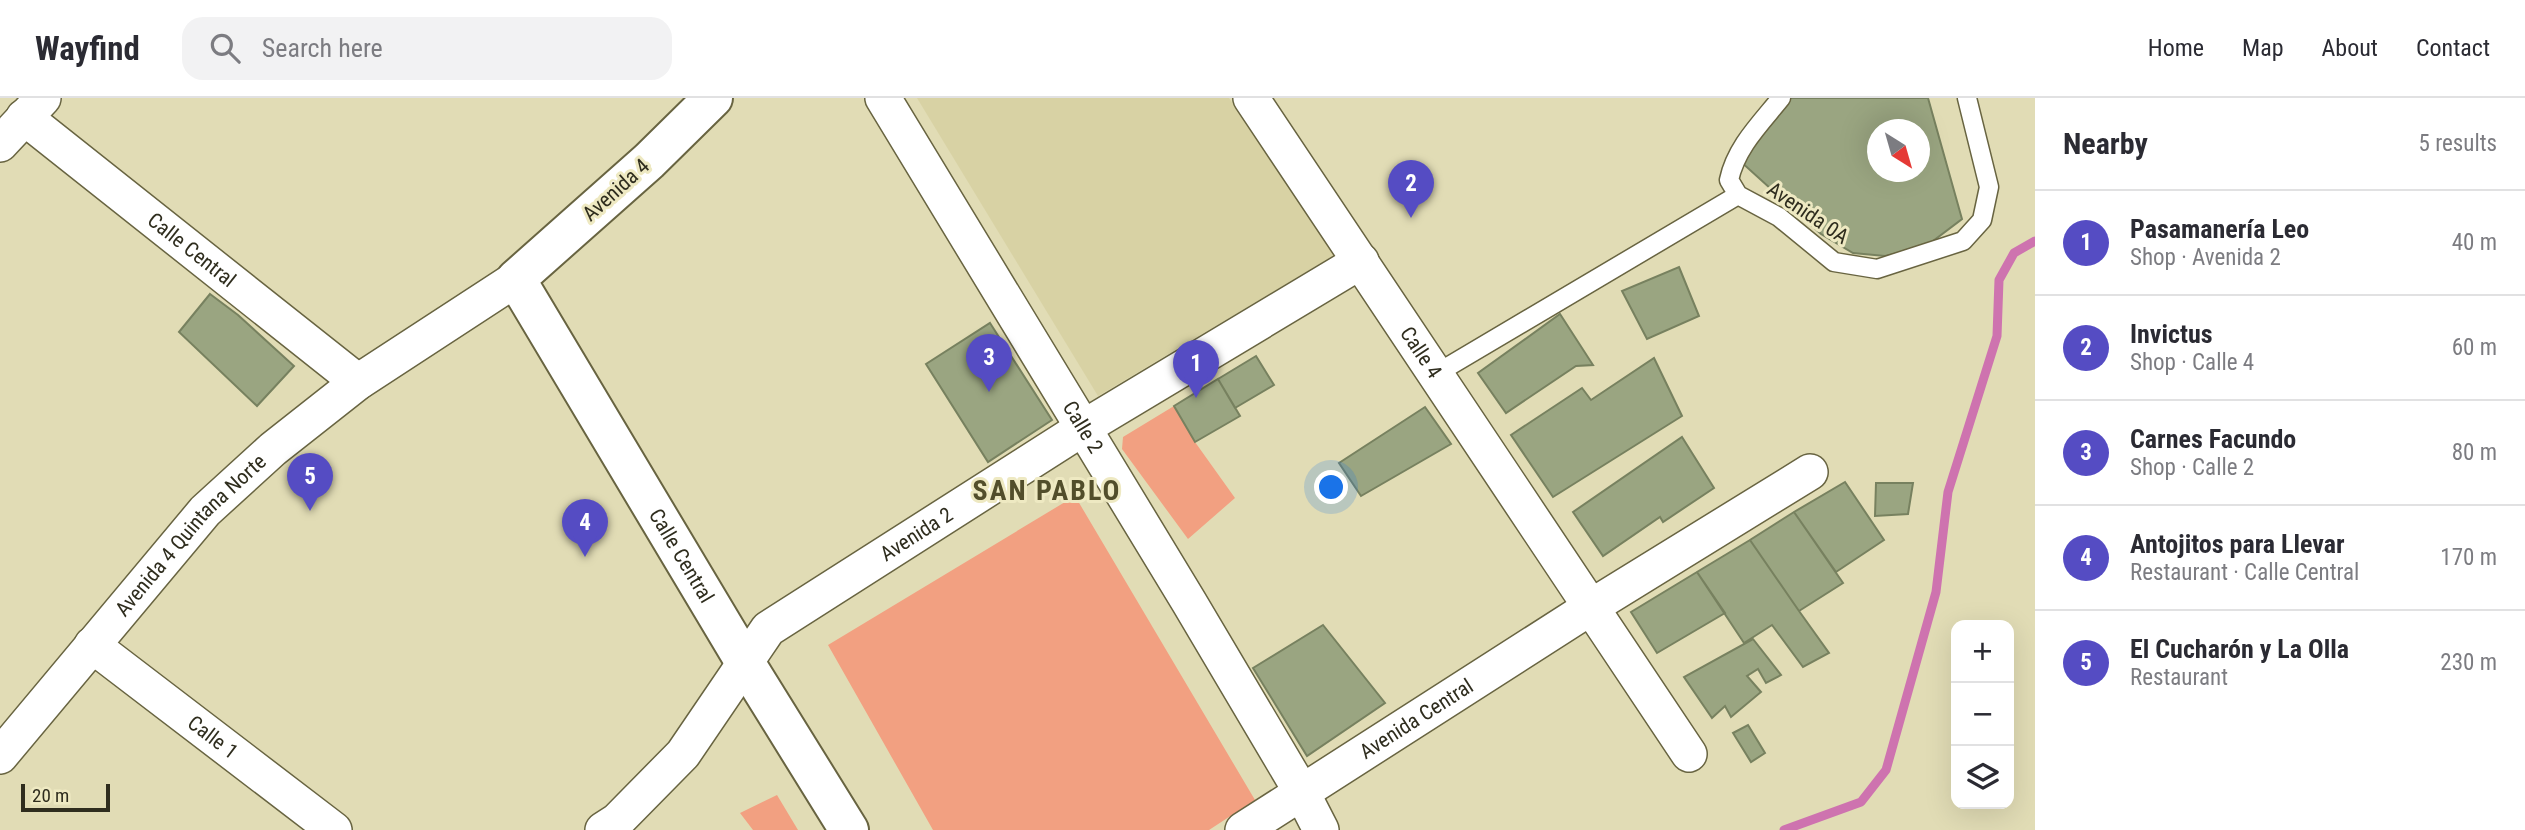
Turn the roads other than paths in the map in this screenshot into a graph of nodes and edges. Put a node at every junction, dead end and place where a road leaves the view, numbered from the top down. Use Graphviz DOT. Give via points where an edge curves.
graph roads {
  1 [pos="713,98"];
  2 [pos="883,98"];
  3 [pos="1251,98"];
  4 [pos="1781,98"];
  5 [pos="1966,98"];
  6 [pos="34,107"];
  7 [pos="0,144"];
  8 [pos="1738,195"];
  9 [pos="1361,261"];
  10 [pos="516,279"];
  11 [pos="1434,375"];
  12 [pos="358,382"];
  13 [pos="1083,428"];
  14 [pos="1810,472"];
  15 [pos="1591,607"];
  16 [pos="92,645"];
  17 [pos="746,664"];
  18 [pos="1689,754"];
  19 [pos="0,756"];
  20 [pos="1301,791"];
  21 [pos="334,830"];
  22 [pos="603,830"];
  23 [pos="849,830"];
  24 [pos="1243,830"];
  25 [pos="1321,830"];
  1 -- 10 [label="main road, Avenida 4"];
  2 -- 13 [label="street, Calle 2"];
  3 -- 9 [label="street, Calle 4"];
  4 -- 8 [label="lane" via="1736,158 1729,180"];
  5 -- 8 [label="lane, Avenida 0A" via="1989,187 1982,220 1963,241 1877,270 1834,262 1779,217"];
  6 -- 7 [label="street"];
  6 -- 12 [label="street, Calle Central"];
  8 -- 11 [label="lane, Avenida 0A"];
  9 -- 11 [label="street, Calle 4"];
  9 -- 13 [label="street, Avenida 2"];
  10 -- 12 [label="street, Avenida 4 Quintana Norte"];
  10 -- 17 [label="main road, Calle Central"];
  11 -- 15 [label="street, Calle 4"];
  12 -- 16 [label="street, Avenida 4 Quintana Norte" via="273,449 205,511"];
  13 -- 17 [label="street, Avenida 2" via="768,629"];
  13 -- 20 [label="street, Calle 2"];
  14 -- 15 [label="street, Avenida Central"];
  15 -- 18 [label="street, Calle 4"];
  15 -- 20 [label="street, Avenida Central"];
  16 -- 19 [label="street, Avenida 4 Quintana Norte"];
  16 -- 21 [label="street, Calle 1"];
  17 -- 22 [label="street, Avenida 2" via="683,754"];
  17 -- 23 [label="main road, Calle Central"];
  20 -- 24 [label="street, Avenida Central"];
  20 -- 25 [label="street, Calle 2"];
}
